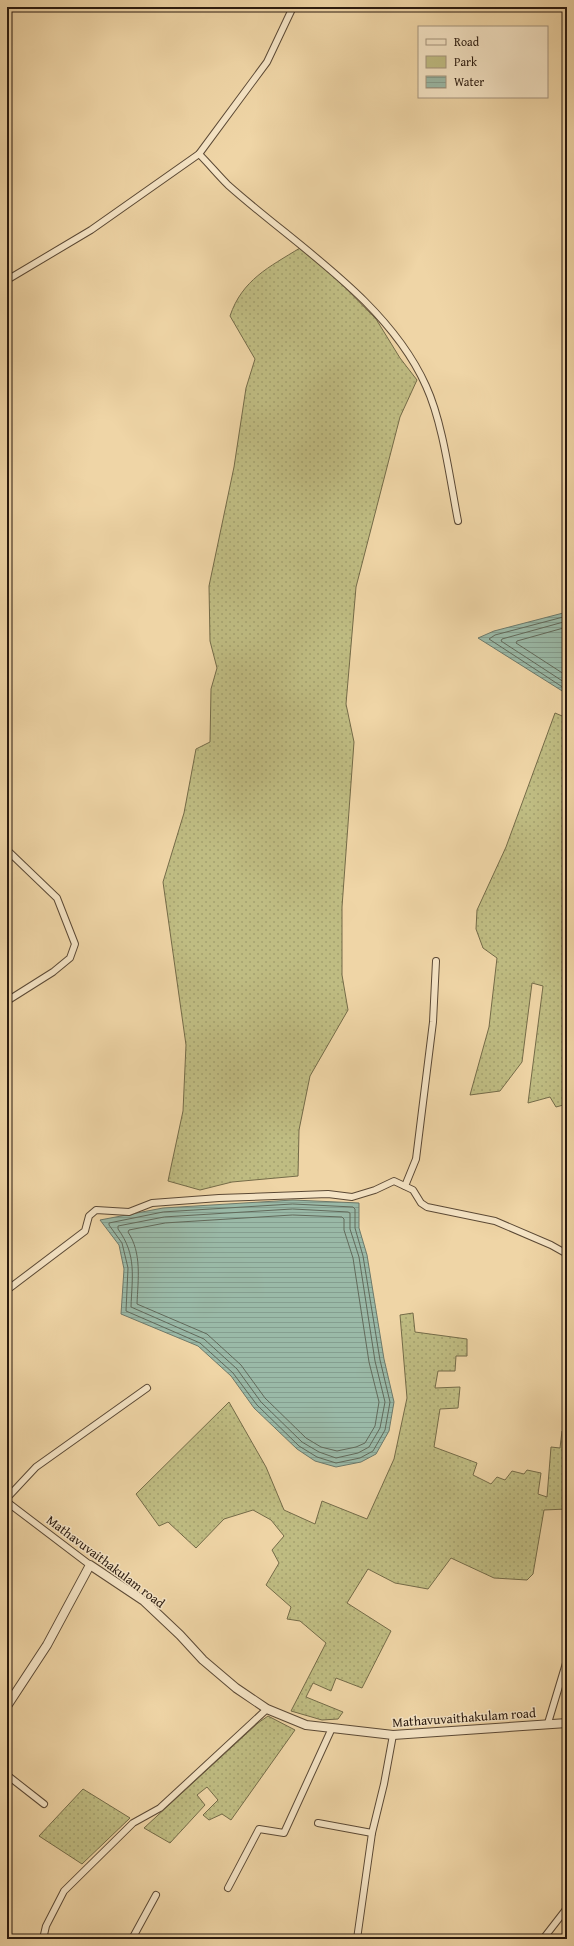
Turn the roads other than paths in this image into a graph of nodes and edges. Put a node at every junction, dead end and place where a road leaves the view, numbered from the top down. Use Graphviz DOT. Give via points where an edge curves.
graph roads {
  1 [pos="293,7"];
  2 [pos="199,154"];
  3 [pos="7,280"];
  4 [pos="458,521"];
  5 [pos="7,850"];
  6 [pos="436,962"];
  7 [pos="7,1001"];
  8 [pos="405,1186"];
  9 [pos="567,1254"];
  10 [pos="7,1290"];
  11 [pos="147,1388"];
  12 [pos="7,1498"];
  13 [pos="7,1502"];
  14 [pos="90,1565"];
  15 [pos="567,1660"];
  16 [pos="7,1706"];
  17 [pos="267,1709"];
  18 [pos="548,1723"];
  19 [pos="567,1723"];
  20 [pos="332,1728"];
  21 [pos="393,1735"];
  22 [pos="7,1775"];
  23 [pos="44,1804"];
  24 [pos="318,1823"];
  25 [pos="372,1833"];
  26 [pos="228,1888"];
  27 [pos="156,1895"];
  28 [pos="567,1908"];
  29 [pos="43,1939"];
  30 [pos="132,1939"];
  31 [pos="357,1939"];
  32 [pos="543,1939"];
  1 -- 2 [label="street" via="267,62"];
  2 -- 3 [label="street" via="91,230"];
  2 -- 4 [label="street" via="228,184 347,285 378,315 404,349 426,386 438,423"];
  5 -- 7 [label="street" via="57,898 75,944 70,958 59,968"];
  6 -- 8 [label="street" via="433,1022 416,1159"];
  8 -- 9 [label="street" via="413,1190 420,1204 427,1207 495,1221"];
  8 -- 10 [label="street" via="394,1181 352,1197 328,1194 218,1198 152,1203 129,1212 96,1210 89,1216 85,1231"];
  11 -- 12 [label="street" via="36,1467"];
  13 -- 14 [label="street, Mathavuvaithakulam road"];
  14 -- 16 [label="street" via="48,1645"];
  14 -- 17 [label="street, Mathavuvaithakulam road" via="144,1601 180,1634 203,1660 236,1688"];
  15 -- 18 [label="street"];
  17 -- 20 [label="street, Mathavuvaithakulam road" via="306,1725"];
  17 -- 29 [label="street" via="160,1808 133,1823 64,1891 46,1926"];
  18 -- 19 [label="street, Mathavuvaithakulam road"];
  18 -- 21 [label="street, Mathavuvaithakulam road"];
  20 -- 21 [label="street, Mathavuvaithakulam road"];
  20 -- 26 [label="street" via="284,1833 259,1829"];
  21 -- 25 [label="street"];
  22 -- 23 [label="street"];
  24 -- 25 [label="street"];
  25 -- 31 [label="street"];
  27 -- 30 [label="street"];
  28 -- 32 [label="street"];
}
